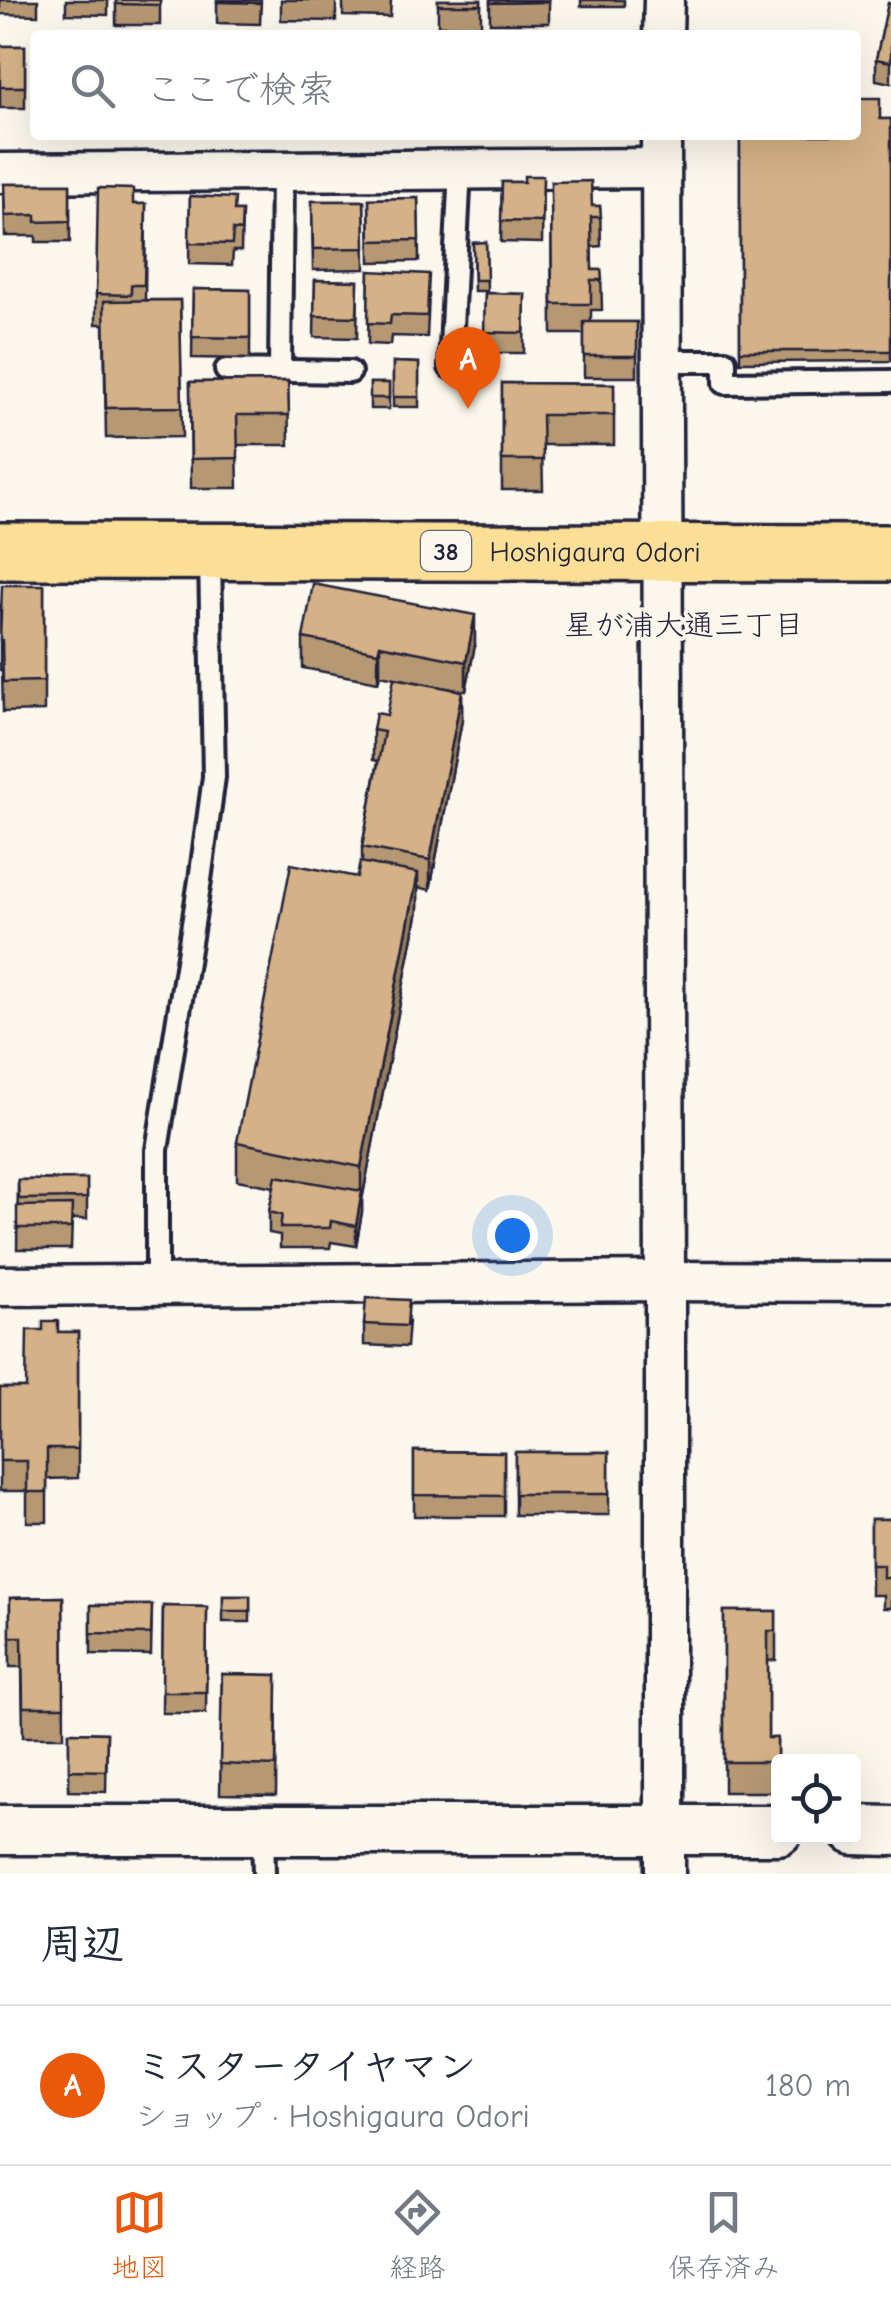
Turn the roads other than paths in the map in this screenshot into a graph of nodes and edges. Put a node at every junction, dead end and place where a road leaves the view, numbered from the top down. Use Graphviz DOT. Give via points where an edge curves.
graph roads {
  1 [pos="664,0"];
  2 [pos="663,30"];
  3 [pos="660,152"];
  4 [pos="460,170"];
  5 [pos="282,171"];
  6 [pos="0,173"];
  7 [pos="661,362"];
  8 [pos="450,367"];
  9 [pos="226,370"];
  10 [pos="280,371"];
  11 [pos="350,372"];
  12 [pos="891,381"];
  13 [pos="210,551"];
  14 [pos="662,551"];
  15 [pos="0,552"];
  16 [pos="891,553"];
  17 [pos="666,1281"];
  18 [pos="891,1282"];
  19 [pos="157,1284"];
  20 [pos="0,1286"];
  21 [pos="0,1830"];
  22 [pos="861,1830"];
  23 [pos="891,1830"];
  24 [pos="771,1831"];
  25 [pos="264,1852"];
  26 [pos="666,1852"];
  1 -- 2 [label="street"];
  3 -- 4 [label="street"];
  3 -- 7 [label="street"];
  4 -- 5 [label="street"];
  4 -- 8 [label="lane"];
  5 -- 6 [label="street"];
  5 -- 10 [label="lane"];
  7 -- 12 [label="lane" via="724,361 725,383"];
  7 -- 14 [label="street"];
  9 -- 10 [label="lane"];
  10 -- 11 [label="lane"];
  13 -- 14 [label="highway, Hoshigaura Odori / 38"];
  13 -- 15 [label="highway, Hoshigaura Odori / 38"];
  13 -- 19 [label="lane" via="214,777 157,1150"];
  14 -- 16 [label="highway, Hoshigaura Odori / 38"];
  14 -- 17 [label="street"];
  17 -- 18 [label="street"];
  17 -- 19 [label="street"];
  17 -- 26 [label="street"];
  19 -- 20 [label="street"];
  21 -- 25 [label="street"];
  22 -- 23 [label="street"];
  24 -- 26 [label="street"];
  25 -- 26 [label="street"];
}
